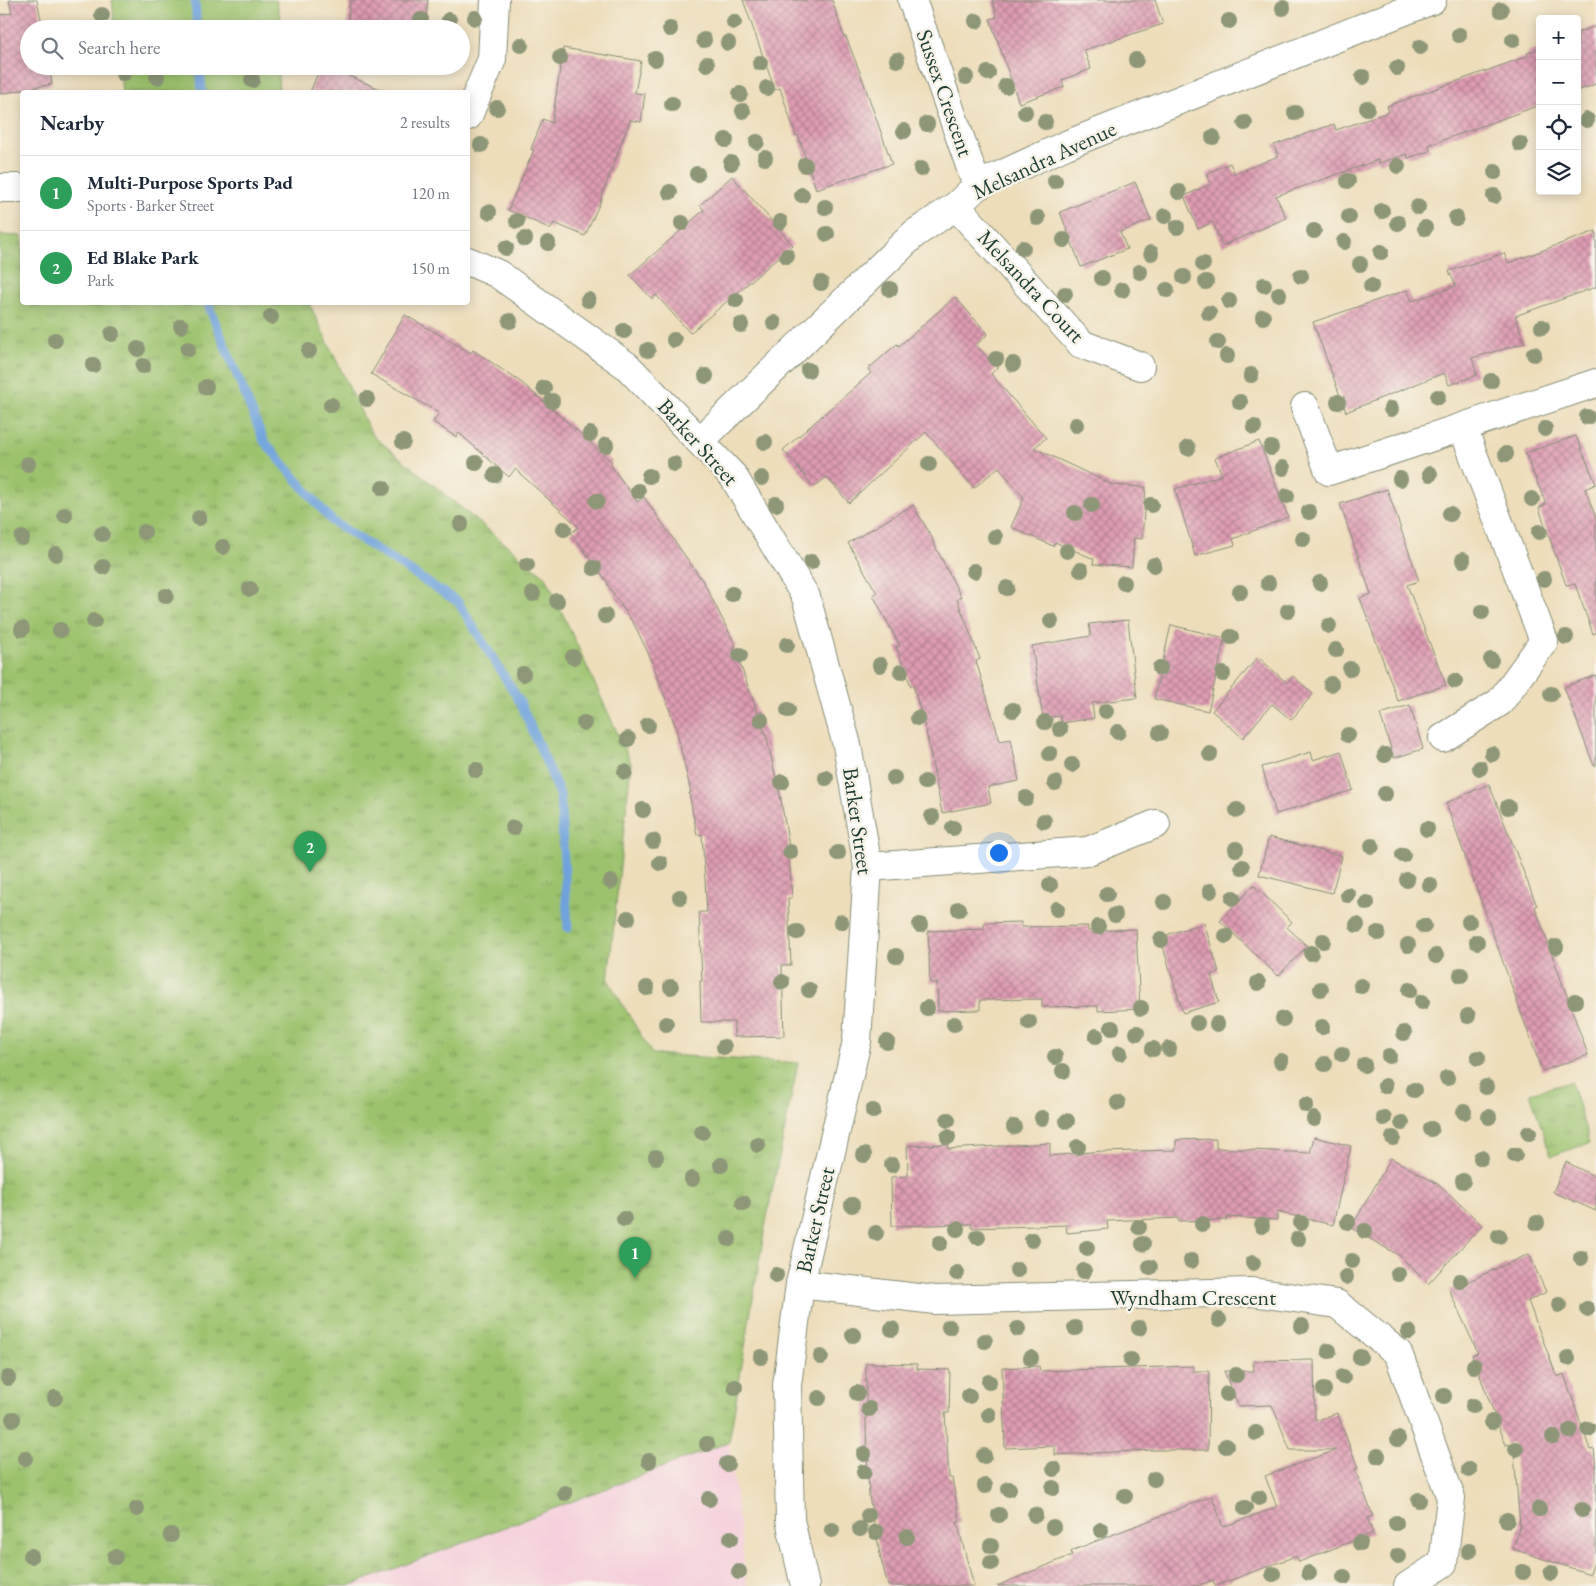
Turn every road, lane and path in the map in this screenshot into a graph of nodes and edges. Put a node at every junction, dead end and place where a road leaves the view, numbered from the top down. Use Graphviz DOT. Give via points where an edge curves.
graph roads {
  1 [pos="496,0"];
  2 [pos="912,0"];
  3 [pos="1432,0"];
  4 [pos="470,111"];
  5 [pos="977,186"];
  6 [pos="0,188"];
  7 [pos="20,188"];
  8 [pos="956,206"];
  9 [pos="470,262"];
  10 [pos="1140,366"];
  11 [pos="1596,383"];
  12 [pos="1305,407"];
  13 [pos="1462,428"];
  14 [pos="700,441"];
  15 [pos="1443,738"];
  16 [pos="1156,824"];
  17 [pos="868,867"];
  18 [pos="800,1284"];
  19 [pos="805,1586"];
  20 [pos="1408,1586"];
  1 -- 4 [label="street" via="492,59"];
  2 -- 5 [label="street, Sussex Crescent"];
  3 -- 5 [label="street, Melsandra Avenue" via="1066,145"];
  5 -- 8 [label="street, Melsandra Avenue"];
  6 -- 7 [label="street"];
  8 -- 10 [label="street, Melsandra Court" via="1081,344"];
  8 -- 14 [label="street, Melsandra Avenue" via="914,234"];
  9 -- 14 [label="street, Barker Street" via="498,274 627,366"];
  11 -- 13 [label="street"];
  12 -- 13 [label="street" via="1329,472"];
  13 -- 15 [label="street" via="1544,642 1500,702"];
  14 -- 17 [label="street, Barker Street" via="733,476 806,597 847,745"];
  16 -- 17 [label="street" via="1088,851"];
  17 -- 18 [label="street, Barker Street" via="857,1041"];
  18 -- 19 [label="street, Barker Street" via="786,1384 790,1520"];
  18 -- 20 [label="street, Wyndham Crescent" via="936,1300 1252,1292 1337,1304 1398,1353 1451,1498 1443,1563"];
}
